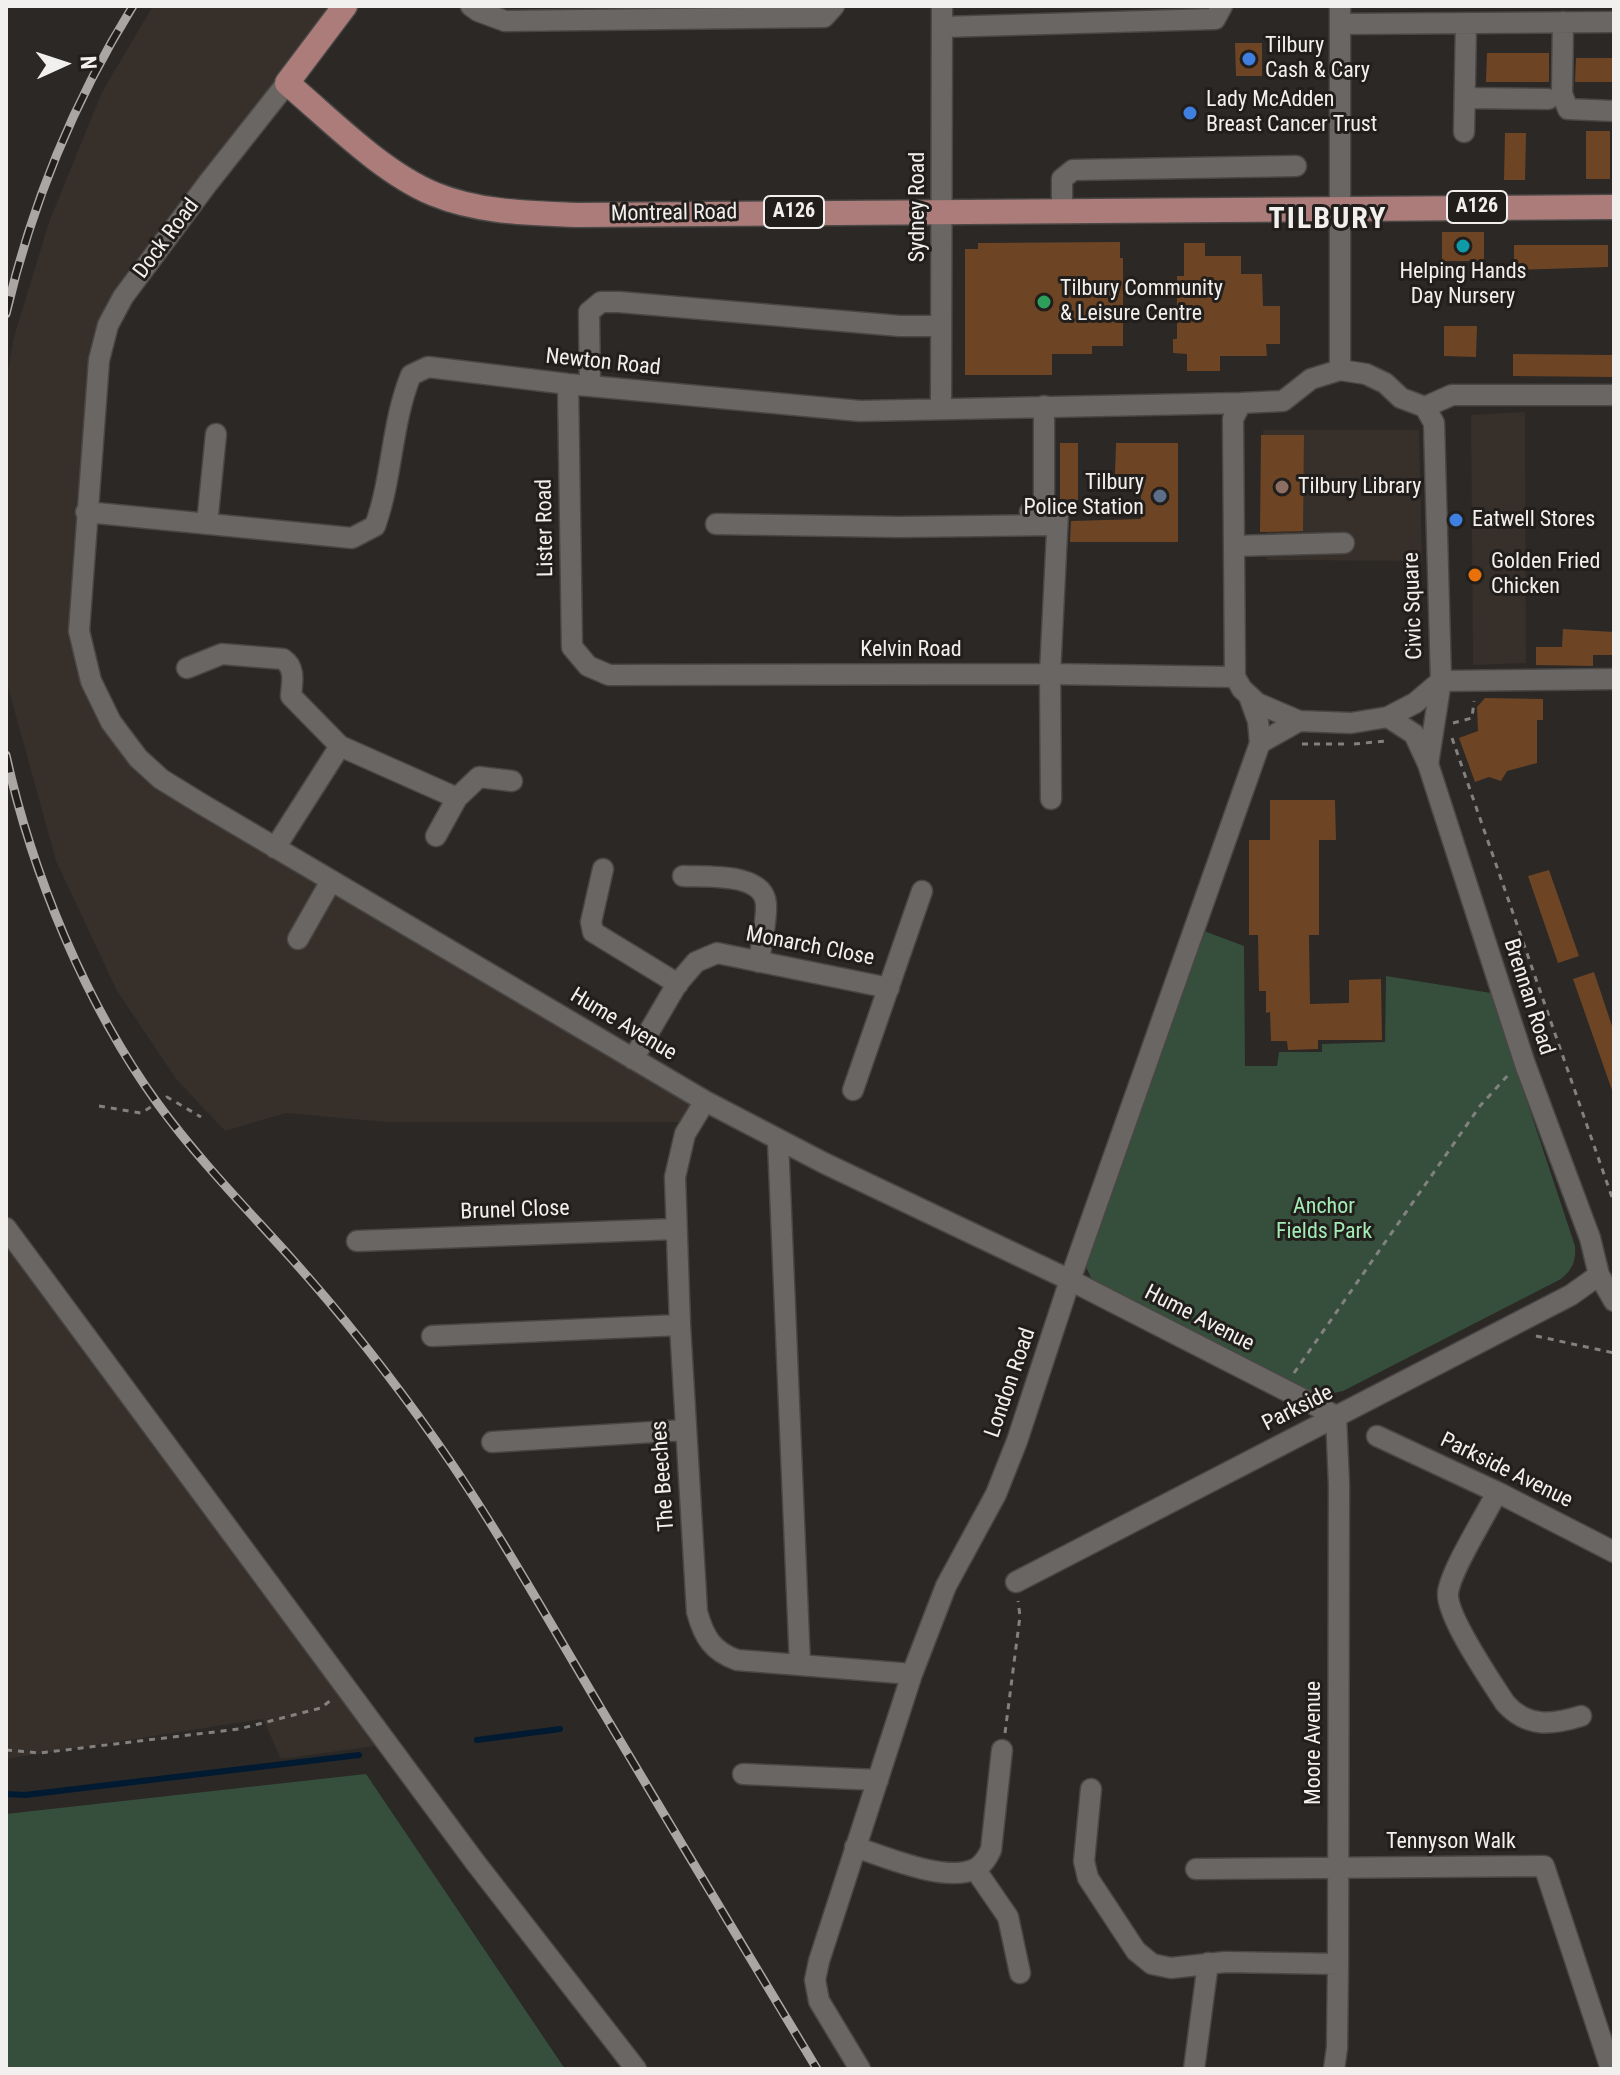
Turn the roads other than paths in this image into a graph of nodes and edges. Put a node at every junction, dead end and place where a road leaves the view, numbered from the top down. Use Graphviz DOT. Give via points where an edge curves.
graph roads {
  1 [pos="345,6"];
  2 [pos="942,6"];
  3 [pos="1222,6"];
  4 [pos="485,9"];
  5 [pos="829,12"];
  6 [pos="1340,15"];
  7 [pos="1455,18"];
  8 [pos="1563,22"];
  9 [pos="1614,22"];
  10 [pos="942,27"];
  11 [pos="287,83"];
  12 [pos="1465,98"];
  13 [pos="1548,99"];
  14 [pos="1614,111"];
  15 [pos="1464,132"];
  16 [pos="1296,166"];
  17 [pos="1614,207"];
  18 [pos="1341,208"];
  19 [pos="1062,210"];
  20 [pos="943,211"];
  21 [pos="941,326"];
  22 [pos="1340,370"];
  23 [pos="568,384"];
  24 [pos="590,386"];
  25 [pos="1614,395"];
  26 [pos="1241,403"];
  27 [pos="1044,406"];
  28 [pos="1425,407"];
  29 [pos="941,408"];
  30 [pos="216,434"];
  31 [pos="86,512"];
  32 [pos="1030,512"];
  33 [pos="207,524"];
  34 [pos="716,524"];
  35 [pos="1344,543"];
  36 [pos="1234,546"];
  37 [pos="588,666"];
  38 [pos="187,668"];
  39 [pos="1050,674"];
  40 [pos="1235,677"];
  41 [pos="1614,679"];
  42 [pos="1441,681"];
  43 [pos="1249,696"];
  44 [pos="1388,717"];
  45 [pos="1299,721"];
  46 [pos="1260,743"];
  47 [pos="340,746"];
  48 [pos="1428,764"];
  49 [pos="512,781"];
  50 [pos="457,798"];
  51 [pos="1051,799"];
  52 [pos="436,836"];
  53 [pos="275,848"];
  54 [pos="603,869"];
  55 [pos="683,876"];
  56 [pos="331,881"];
  57 [pos="922,891"];
  58 [pos="298,939"];
  59 [pos="759,962"];
  60 [pos="678,984"];
  61 [pos="889,988"];
  62 [pos="633,1059"];
  63 [pos="853,1090"];
  64 [pos="705,1101"];
  65 [pos="778,1141"];
  66 [pos="6,1228"];
  67 [pos="675,1229"];
  68 [pos="357,1241"];
  69 [pos="1599,1275"];
  70 [pos="1070,1280"];
  71 [pos="1614,1301"];
  72 [pos="680,1325"];
  73 [pos="432,1336"];
  74 [pos="1336,1416"];
  75 [pos="685,1430"];
  76 [pos="1377,1436"];
  77 [pos="492,1442"];
  78 [pos="1497,1492"];
  79 [pos="1614,1552"];
  80 [pos="1016,1582"];
  81 [pos="800,1665"];
  82 [pos="912,1674"];
  83 [pos="1581,1716"];
  84 [pos="1002,1750"];
  85 [pos="743,1774"];
  86 [pos="878,1780"];
  87 [pos="1091,1789"];
  88 [pos="855,1847"];
  89 [pos="1337,1866"];
  90 [pos="975,1869"];
  91 [pos="1196,1869"];
  92 [pos="1208,1963"];
  93 [pos="1338,1964"];
  94 [pos="1020,1973"];
  95 [pos="636,2069"];
  96 [pos="860,2069"];
  97 [pos="1194,2069"];
  98 [pos="1334,2069"];
  99 [pos="1611,2069"];
  1 -- 11 [label="main road, Dock Road"];
  2 -- 10 [label="street, Sydney Road"];
  3 -- 10 [label="street" via="1215,19"];
  4 -- 5 [label="street" via="505,21"];
  6 -- 7 [label="street"];
  6 -- 18 [label="street"];
  7 -- 8 [label="street"];
  7 -- 12 [label="street"];
  8 -- 9 [label="street"];
  8 -- 14 [label="street" via="1562,94 1568,109"];
  10 -- 20 [label="street, Sydney Road"];
  11 -- 20 [label="main road, Montreal Road / A126" via="388,167 434,194 501,211"];
  11 -- 31 [label="street, Dock Road" via="123,297 108,325 99,360"];
  12 -- 13 [label="street"];
  12 -- 15 [label="street"];
  16 -- 19 [label="street" via="1073,170 1062,179"];
  17 -- 18 [label="main road, A126"];
  18 -- 19 [label="main road, Montreal Road / A126"];
  18 -- 22 [label="street"];
  19 -- 20 [label="main road, Montreal Road / A126"];
  20 -- 21 [label="street, Sydney Road"];
  21 -- 24 [label="street" via="601,302 589,312"];
  21 -- 29 [label="street, Sydney Road"];
  22 -- 26 [label="street" via="1311,379 1283,401"];
  22 -- 28 [label="street" via="1366,374"];
  23 -- 24 [label="street, Newton Road"];
  23 -- 33 [label="street, Newton Road" via="428,367 411,375 401,398 386,496 375,526 352,538"];
  23 -- 37 [label="street, Lister Road" via="572,647"];
  24 -- 29 [label="street, Newton Road" via="860,411"];
  25 -- 28 [label="street" via="1452,395"];
  26 -- 27 [label="street, Newton Road"];
  26 -- 36 [label="street" via="1233,419"];
  27 -- 29 [label="street, Newton Road"];
  27 -- 32 [label="street" via="1044,503"];
  28 -- 42 [label="street, Civic Square" via="1434,423"];
  30 -- 33 [label="street"];
  31 -- 33 [label="street, Newton Road"];
  31 -- 53 [label="street, Hume Avenue" via="79,631 91,681 111,722 161,779"];
  34 -- 39 [label="street" via="899,527 1058,519"];
  35 -- 36 [label="street"];
  36 -- 40 [label="street"];
  37 -- 39 [label="street, Kelvin Road" via="609,675"];
  38 -- 47 [label="street" via="222,654 283,659 293,670 291,696"];
  39 -- 40 [label="street, Kelvin Road"];
  39 -- 51 [label="street"];
  40 -- 43 [label="street, Civic Square"];
  41 -- 42 [label="street"];
  42 -- 44 [label="street, Civic Square"];
  42 -- 48 [label="street"];
  43 -- 45 [label="street, Civic Square"];
  43 -- 46 [label="street"];
  44 -- 45 [label="street, Civic Square" via="1351,723"];
  44 -- 48 [label="street, Brennan Road" via="1414,734"];
  45 -- 46 [label="street"];
  46 -- 70 [label="street, London Road"];
  47 -- 50 [label="street"];
  47 -- 53 [label="street"];
  48 -- 69 [label="street, Brennan Road"];
  49 -- 50 [label="street" via="479,777"];
  50 -- 52 [label="street"];
  53 -- 56 [label="street, Hume Avenue"];
  54 -- 60 [label="street" via="593,932"];
  55 -- 59 [label="street" via="740,879 758,890 766,905"];
  56 -- 58 [label="street"];
  56 -- 62 [label="street, Hume Avenue"];
  57 -- 61 [label="street, Monarch Close"];
  59 -- 60 [label="street, Monarch Close" via="717,953 696,962"];
  59 -- 61 [label="street, Monarch Close"];
  60 -- 62 [label="street, Monarch Close"];
  61 -- 63 [label="street, Monarch Close"];
  62 -- 64 [label="street, Hume Avenue"];
  64 -- 65 [label="street, Hume Avenue"];
  64 -- 67 [label="street, The Beeches" via="685,1134 675,1177"];
  65 -- 70 [label="street, Hume Avenue"];
  65 -- 81 [label="street"];
  66 -- 95 [label="street" via="475,1862"];
  67 -- 68 [label="street, Brunel Close"];
  67 -- 72 [label="street, The Beeches"];
  69 -- 71 [label="street, Brennan Road"];
  69 -- 74 [label="street, Parkside" via="1571,1295"];
  70 -- 74 [label="street, Hume Avenue"];
  70 -- 82 [label="street, London Road" via="1001,1481 946,1586"];
  72 -- 73 [label="street"];
  72 -- 75 [label="street, The Beeches"];
  74 -- 80 [label="street, Parkside"];
  74 -- 89 [label="street, Moore Avenue"];
  75 -- 77 [label="street"];
  75 -- 81 [label="street, The Beeches" via="697,1612 705,1635 721,1654 737,1660"];
  76 -- 78 [label="street, Parkside Avenue"];
  78 -- 79 [label="street, Parkside Avenue"];
  78 -- 83 [label="street" via="1448,1590 1451,1613 1513,1713 1556,1724"];
  81 -- 82 [label="street, The Beeches"];
  82 -- 86 [label="street, London Road"];
  84 -- 90 [label="street" via="991,1850"];
  85 -- 86 [label="street"];
  86 -- 88 [label="street, London Road"];
  87 -- 92 [label="street" via="1085,1869 1136,1951 1152,1964 1171,1968"];
  88 -- 90 [label="street" via="941,1873"];
  88 -- 96 [label="street, London Road" via="815,1980 819,2001"];
  89 -- 91 [label="street"];
  89 -- 93 [label="street, Moore Avenue"];
  89 -- 99 [label="street, Tennyson Walk" via="1544,1866"];
  90 -- 94 [label="street" via="1008,1917"];
  92 -- 93 [label="street"];
  92 -- 97 [label="street"];
  93 -- 98 [label="street, Moore Avenue"];
}
